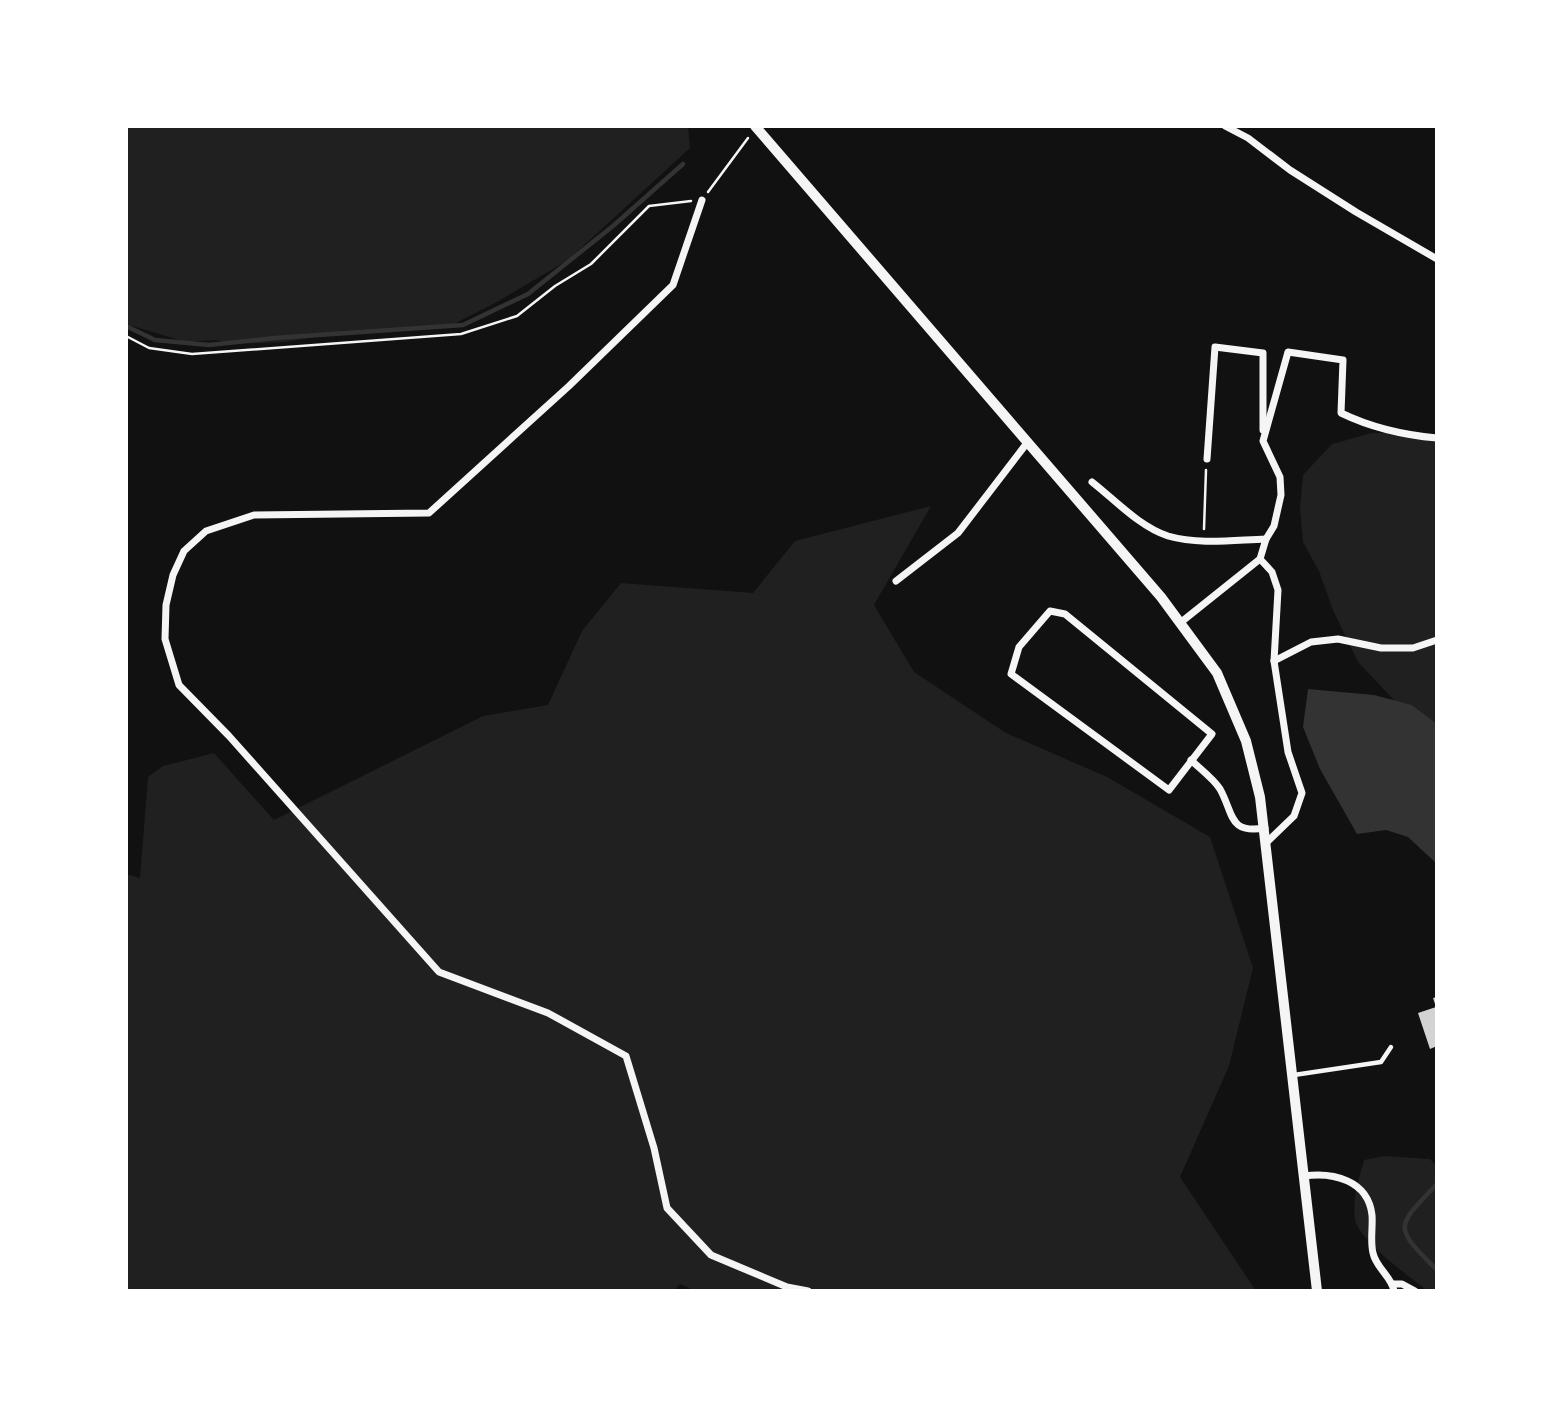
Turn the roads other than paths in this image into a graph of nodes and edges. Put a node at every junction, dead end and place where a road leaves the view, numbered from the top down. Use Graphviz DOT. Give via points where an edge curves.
graph roads {
  1 [pos="1225,126"];
  2 [pos="756,127"];
  3 [pos="702,200"];
  4 [pos="1437,259"];
  5 [pos="1437,438"];
  6 [pos="1263,441"];
  7 [pos="1027,443"];
  8 [pos="1207,459"];
  9 [pos="1092,482"];
  10 [pos="1266,539"];
  11 [pos="1260,559"];
  12 [pos="896,581"];
  13 [pos="1180,623"];
  14 [pos="1437,640"];
  15 [pos="1274,661"];
  16 [pos="1192,760"];
  17 [pos="1265,828"];
  18 [pos="1267,842"];
  19 [pos="1391,1047"];
  20 [pos="1294,1076"];
  21 [pos="1304,1176"];
  22 [pos="1393,1287"];
  23 [pos="808,1291"];
  24 [pos="1317,1291"];
  25 [pos="1415,1291"];
  1 -- 4 [label="street"];
  2 -- 7 [label="street"];
  3 -- 23 [label="street" via="673,285 429,513 254,515 206,531 184,551 173,575 165,639 179,685 439,972 548,1013 626,1056 667,1208 711,1255"];
  5 -- 6 [label="street" via="1368,426 1341,414 1343,360 1288,352"];
  6 -- 8 [label="street" via="1263,353 1215,347"];
  6 -- 10 [label="street" via="1280,477 1281,495"];
  7 -- 12 [label="street" via="958,533"];
  7 -- 13 [label="street"];
  9 -- 10 [label="street" via="1143,523 1166,535 1204,541"];
  10 -- 11 [label="street"];
  11 -- 13 [label="street"];
  11 -- 15 [label="street" via="1272,572 1278,590"];
  13 -- 17 [label="street" via="1217,673 1246,741"];
  14 -- 15 [label="street" via="1413,648 1381,648 1338,639 1311,642"];
  15 -- 18 [label="street" via="1288,752 1302,793 1294,816"];
  16 -- 16 [label="street" via="1168,790 1011,674 1019,648 1050,611 1065,614 1212,734"];
  16 -- 17 [label="street" via="1219,788 1241,828"];
  17 -- 18 [label="street"];
  18 -- 20 [label="street"];
  19 -- 20 [label="lane" via="1381,1062"];
  20 -- 21 [label="street"];
  21 -- 22 [label="street" via="1342,1177 1362,1191 1371,1210 1376,1264"];
  21 -- 24 [label="street"];
  22 -- 25 [label="street" via="1402,1284"];
}
